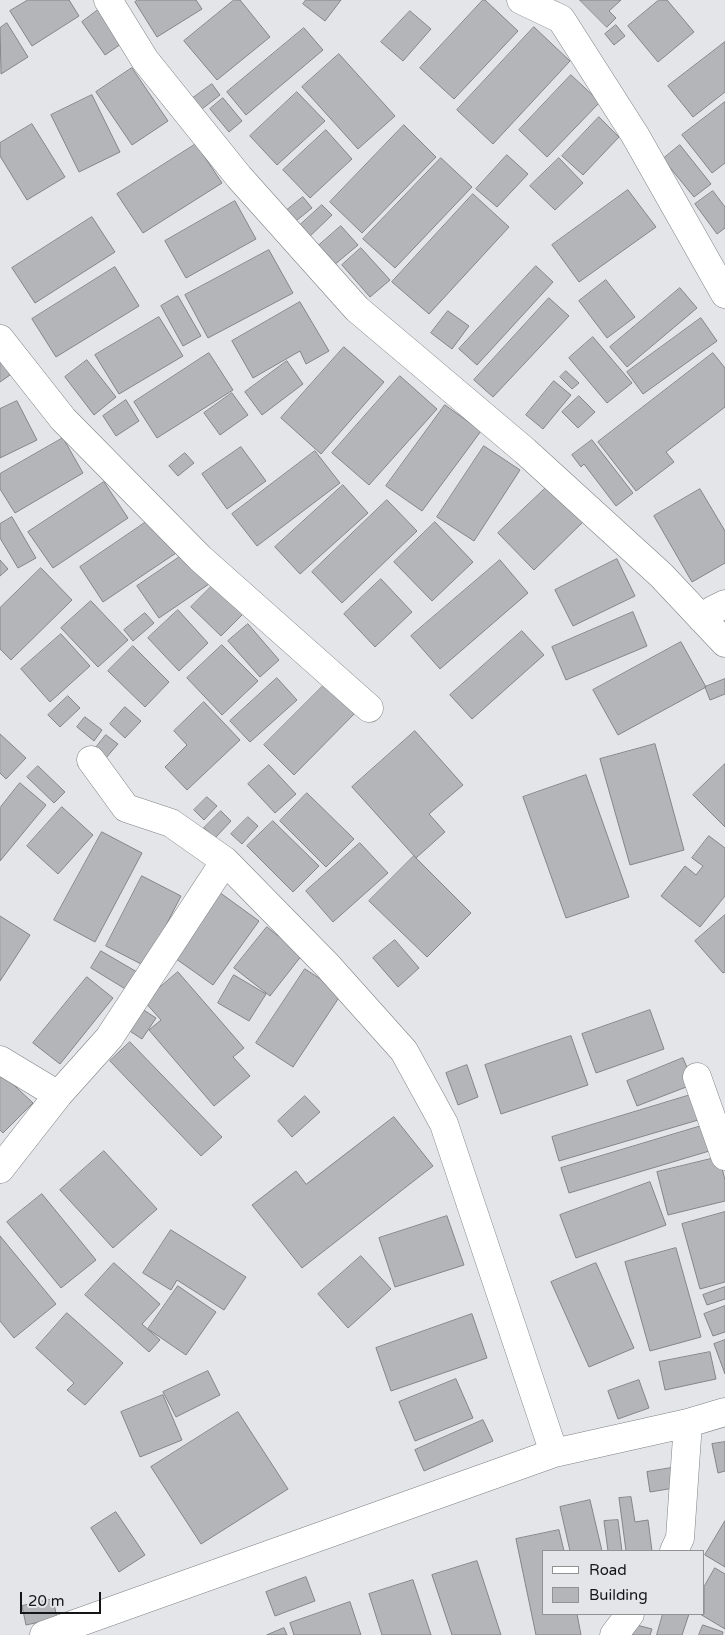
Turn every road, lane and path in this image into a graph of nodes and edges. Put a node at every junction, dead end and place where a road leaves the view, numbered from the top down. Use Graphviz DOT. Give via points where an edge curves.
graph roads {
  1 [pos="108,0"];
  2 [pos="521,0"];
  3 [pos="725,294"];
  4 [pos="0,339"];
  5 [pos="725,604"];
  6 [pos="702,619"];
  7 [pos="725,644"];
  8 [pos="370,708"];
  9 [pos="91,760"];
  10 [pos="225,861"];
  11 [pos="0,1060"];
  12 [pos="698,1077"];
  13 [pos="58,1096"];
  14 [pos="725,1156"];
  15 [pos="0,1169"];
  16 [pos="725,1412"];
  17 [pos="688,1423"];
  18 [pos="554,1452"];
  19 [pos="674,1550"];
  20 [pos="629,1615"];
  21 [pos="44,1635"];
  22 [pos="614,1635"];
  1 -- 6 [label="street" via="145,60 239,177 358,309 525,451 661,575"];
  2 -- 3 [label="street" via="561,19 635,135"];
  4 -- 8 [label="street" via="63,419 200,558"];
  5 -- 6 [label="street"];
  6 -- 7 [label="street"];
  9 -- 10 [label="street" via="126,808 171,823"];
  10 -- 13 [label="street" via="109,1038"];
  10 -- 18 [label="street" via="327,965 404,1051 413,1067 444,1124"];
  11 -- 13 [label="street"];
  12 -- 14 [label="street"];
  13 -- 15 [label="street"];
  16 -- 17 [label="street"];
  17 -- 18 [label="street"];
  17 -- 19 [label="street" via="680,1538"];
  18 -- 21 [label="street"];
  20 -- 22 [label="street"];
}
